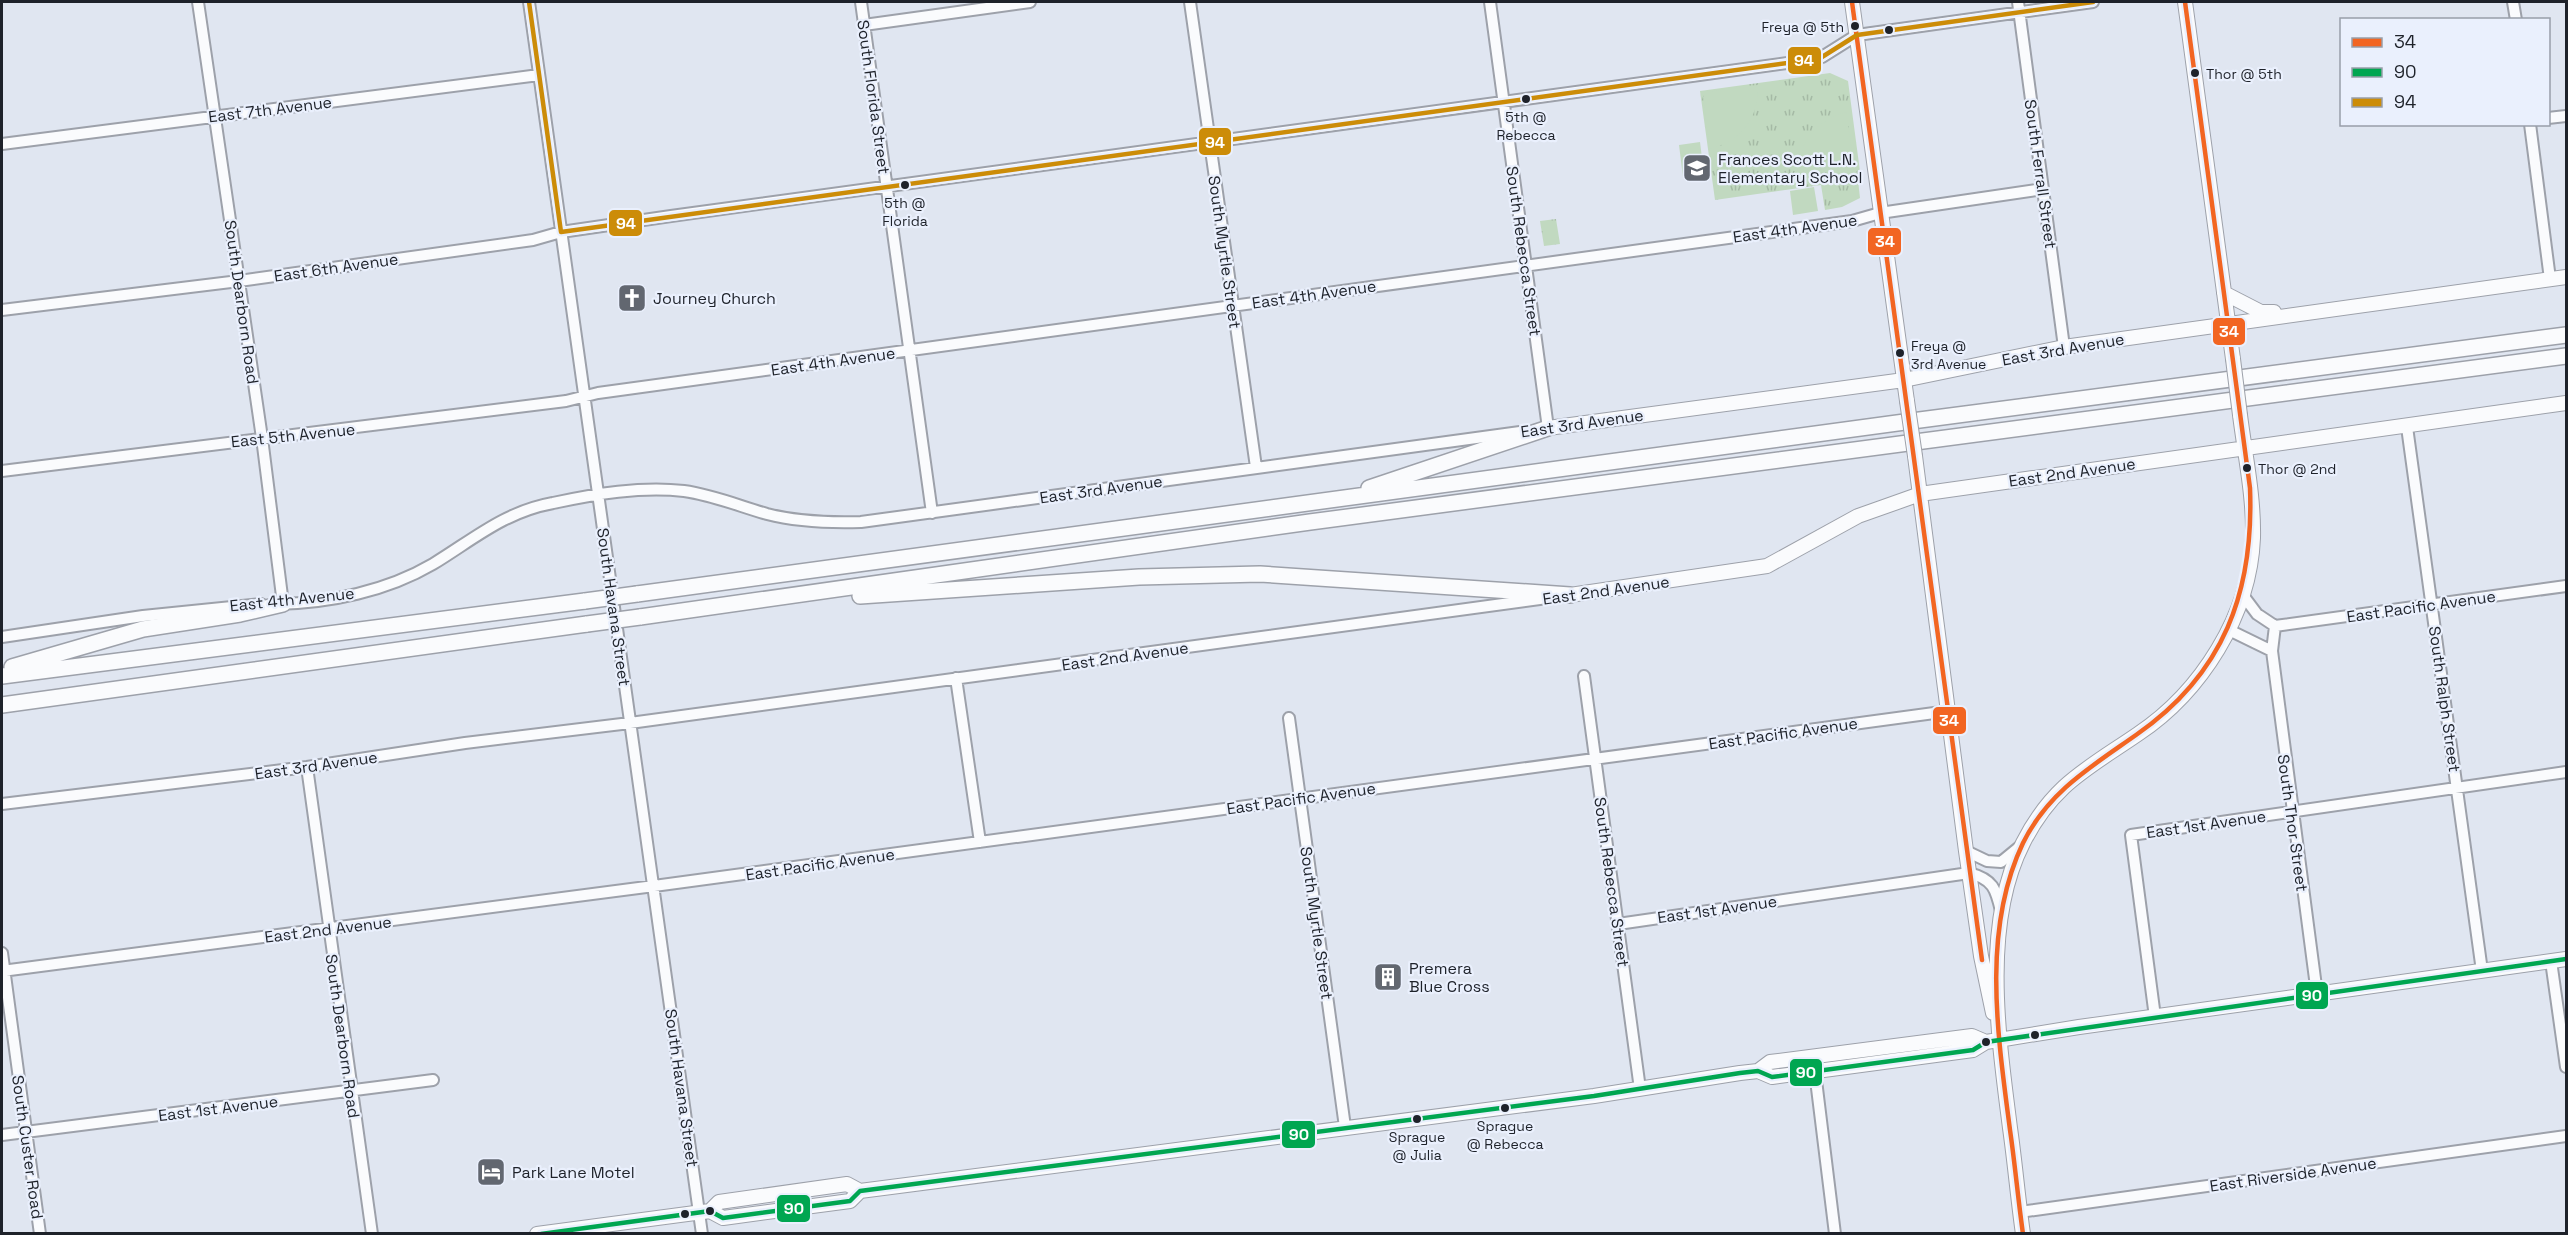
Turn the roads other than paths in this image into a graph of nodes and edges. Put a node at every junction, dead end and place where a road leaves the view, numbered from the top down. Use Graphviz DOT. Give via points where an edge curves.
graph roads {
  1 [pos="198,2"];
  2 [pos="529,2"];
  3 [pos="861,2"];
  4 [pos="1030,2"];
  5 [pos="1190,2"];
  6 [pos="1490,2"];
  7 [pos="1852,2"];
  8 [pos="2093,2"];
  9 [pos="2185,2"];
  10 [pos="2513,2"];
  11 [pos="2018,7"];
  12 [pos="2516,18"];
  13 [pos="864,25"];
  14 [pos="1857,35"];
  15 [pos="539,75"];
  16 [pos="1503,103"];
  17 [pos="215,116"];
  18 [pos="2566,116"];
  19 [pos="2550,118"];
  20 [pos="2530,126"];
  21 [pos="1210,143"];
  22 [pos="2,144"];
  23 [pos="886,186"];
  24 [pos="2043,189"];
  25 [pos="1880,213"];
  26 [pos="561,232"];
  27 [pos="1526,265"];
  28 [pos="2566,277"];
  29 [pos="2550,279"];
  30 [pos="239,281"];
  31 [pos="2224,293"];
  32 [pos="1233,306"];
  33 [pos="2,310"];
  34 [pos="2301,313"];
  35 [pos="2228,324"];
  36 [pos="2566,335"];
  37 [pos="2064,347"];
  38 [pos="909,351"];
  39 [pos="2566,356"];
  40 [pos="1904,380"];
  41 [pos="584,395"];
  42 [pos="2566,403"];
  43 [pos="2407,427"];
  44 [pos="1548,428"];
  45 [pos="262,438"];
  46 [pos="2244,450"];
  47 [pos="1256,467"];
  48 [pos="2,471"];
  49 [pos="1920,494"];
  50 [pos="598,495"];
  51 [pos="1333,500"];
  52 [pos="932,513"];
  53 [pos="2566,586"];
  54 [pos="2242,594"];
  55 [pos="1570,595"];
  56 [pos="283,604"];
  57 [pos="2433,605"];
  58 [pos="699,609"];
  59 [pos="2275,626"];
  60 [pos="2229,630"];
  61 [pos="2,637"];
  62 [pos="2272,651"];
  63 [pos="2,670"];
  64 [pos="2,676"];
  65 [pos="1584,676"];
  66 [pos="956,678"];
  67 [pos="2,705"];
  68 [pos="1949,711"];
  69 [pos="1289,718"];
  70 [pos="630,723"];
  71 [pos="1595,759"];
  72 [pos="307,767"];
  73 [pos="2566,772"];
  74 [pos="2457,788"];
  75 [pos="1300,798"];
  76 [pos="2,804"];
  77 [pos="2291,812"];
  78 [pos="980,842"];
  79 [pos="2023,844"];
  80 [pos="1966,851"];
  81 [pos="1969,873"];
  82 [pos="654,886"];
  83 [pos="2002,918"];
  84 [pos="1618,924"];
  85 [pos="328,929"];
  86 [pos="2,953"];
  87 [pos="2566,959"];
  88 [pos="2552,961"];
  89 [pos="3,971"];
  90 [pos="2482,971"];
  91 [pos="2317,994"];
  92 [pos="2156,1017"];
  93 [pos="1993,1041"];
  94 [pos="2566,1067"];
  95 [pos="1758,1071"];
  96 [pos="1815,1072"];
  97 [pos="434,1080"];
  98 [pos="1640,1089"];
  99 [pos="351,1091"];
  100 [pos="1345,1127"];
  101 [pos="26,1133"];
  102 [pos="2,1135"];
  103 [pos="2566,1136"];
  104 [pos="705,1212"];
  105 [pos="2020,1212"];
  106 [pos="40,1233"];
  107 [pos="372,1233"];
  108 [pos="537,1233"];
  109 [pos="702,1233"];
  110 [pos="1835,1233"];
  111 [pos="2024,1233"];
  1 -- 17 [label="street, South Dearborn Road"];
  2 -- 15 [label="street, South Havana Street"];
  3 -- 13 [label="street, South Florida Street"];
  4 -- 13 [label="street"];
  5 -- 21 [label="street, South Myrtle Street"];
  6 -- 16 [label="street, South Rebecca Street"];
  7 -- 14 [label="main road"];
  8 -- 11 [label="street"];
  9 -- 31 [label="main road"];
  10 -- 12 [label="street"];
  11 -- 14 [label="street"];
  11 -- 24 [label="street, South Ferrall Street"];
  13 -- 23 [label="street, South Florida Street"];
  14 -- 16 [label="street" via="1822,57"];
  14 -- 25 [label="main road"];
  15 -- 17 [label="street, East 7th Avenue"];
  15 -- 26 [label="street, South Havana Street"];
  16 -- 21 [label="street"];
  16 -- 27 [label="street, South Rebecca Street"];
  17 -- 22 [label="street, East 7th Avenue"];
  17 -- 30 [label="street, South Dearborn Road"];
  18 -- 19 [label="street"];
  20 -- 29 [label="street"];
  21 -- 23 [label="street"];
  21 -- 32 [label="street, South Myrtle Street"];
  23 -- 26 [label="street"];
  23 -- 38 [label="street, South Florida Street"];
  24 -- 25 [label="street, East 4th Avenue"];
  24 -- 37 [label="street, South Ferrall Street"];
  25 -- 27 [label="street, East 4th Avenue" via="1852,221"];
  25 -- 40 [label="main road"];
  26 -- 30 [label="street, East 6th Avenue" via="533,240"];
  26 -- 41 [label="street, South Havana Street"];
  27 -- 32 [label="street, East 4th Avenue"];
  27 -- 44 [label="street, South Rebecca Street"];
  28 -- 29 [label="main road, East 3rd Avenue"];
  29 -- 34 [label="main road, East 3rd Avenue"];
  30 -- 33 [label="street, East 6th Avenue"];
  30 -- 45 [label="street, South Dearborn Road"];
  31 -- 34 [label="main road" via="2261,312"];
  31 -- 35 [label="main road"];
  32 -- 38 [label="street, East 4th Avenue"];
  32 -- 47 [label="street, South Myrtle Street"];
  34 -- 35 [label="main road, East 3rd Avenue"];
  35 -- 37 [label="main road, East 3rd Avenue"];
  35 -- 46 [label="main road, bridge"];
  36 -- 51 [label="highway"];
  37 -- 40 [label="main road, East 3rd Avenue"];
  38 -- 41 [label="street, East 4th Avenue"];
  38 -- 52 [label="street, South Florida Street"];
  39 -- 58 [label="highway" via="1322,520"];
  40 -- 44 [label="main road, East 3rd Avenue"];
  40 -- 49 [label="main road, bridge"];
  41 -- 45 [label="street, East 5th Avenue" via="555,402"];
  41 -- 50 [label="street, South Havana Street"];
  42 -- 43 [label="main road, East 2nd Avenue"];
  43 -- 46 [label="main road, East 2nd Avenue"];
  43 -- 57 [label="street, South Ralph Street"];
  44 -- 47 [label="street, East 3rd Avenue"];
  44 -- 51 [label="highway"];
  45 -- 48 [label="street, East 5th Avenue"];
  45 -- 56 [label="street, South Dearborn Road"];
  46 -- 49 [label="main road, East 2nd Avenue"];
  46 -- 54 [label="main road" via="2253,540"];
  47 -- 52 [label="street, East 3rd Avenue"];
  49 -- 55 [label="main road, East 2nd Avenue" via="1858,516 1767,566"];
  49 -- 68 [label="main road"];
  50 -- 52 [label="street, East 3rd Avenue" via="682,491 816,523"];
  50 -- 56 [label="street, East 4th Avenue" via="518,513 396,583"];
  50 -- 70 [label="street, South Havana Street"];
  51 -- 64 [label="highway, bridge"];
  53 -- 57 [label="street, East Pacific Avenue"];
  54 -- 59 [label="street" via="2257,614"];
  54 -- 60 [label="main road"];
  55 -- 58 [label="highway" via="1260,574 1126,578"];
  55 -- 66 [label="street, East 2nd Avenue"];
  56 -- 61 [label="street, East 4th Avenue" via="166,613"];
  56 -- 63 [label="highway" via="143,629"];
  57 -- 59 [label="street, East Pacific Avenue"];
  57 -- 74 [label="street, South Ralph Street"];
  58 -- 67 [label="highway, bridge"];
  59 -- 62 [label="street, South Thor Street"];
  60 -- 62 [label="street"];
  60 -- 79 [label="main road" via="2179,700 2140,733 2073,777 2040,815"];
  62 -- 77 [label="street, South Thor Street"];
  65 -- 71 [label="street, South Rebecca Street"];
  66 -- 70 [label="street, East 2nd Avenue"];
  66 -- 78 [label="street"];
  68 -- 71 [label="street, East Pacific Avenue"];
  68 -- 80 [label="main road"];
  69 -- 75 [label="street, South Myrtle Street"];
  70 -- 72 [label="street, East 3rd Avenue"];
  70 -- 82 [label="street, South Havana Street"];
  71 -- 75 [label="street, East Pacific Avenue"];
  71 -- 84 [label="street, South Rebecca Street"];
  72 -- 76 [label="street, East 3rd Avenue"];
  72 -- 85 [label="street, South Dearborn Road"];
  73 -- 74 [label="street, East 1st Avenue"];
  74 -- 77 [label="street, East 1st Avenue"];
  74 -- 90 [label="street, South Ralph Street"];
  75 -- 78 [label="street, East Pacific Avenue"];
  75 -- 100 [label="street, South Myrtle Street"];
  77 -- 91 [label="street, South Thor Street"];
  77 -- 92 [label="street, East 1st Avenue" via="2131,835"];
  78 -- 82 [label="street, East Pacific Avenue"];
  79 -- 80 [label="street" via="2001,862 1987,861"];
  79 -- 83 [label="main road"];
  80 -- 81 [label="main road"];
  81 -- 83 [label="street" via="1994,885"];
  81 -- 84 [label="street, East 1st Avenue"];
  81 -- 93 [label="main road"];
  82 -- 85 [label="street, East 2nd Avenue"];
  82 -- 104 [label="street, South Havana Street"];
  83 -- 93 [label="main road"];
  84 -- 98 [label="street, South Rebecca Street"];
  85 -- 89 [label="street, East 2nd Avenue"];
  85 -- 99 [label="street, South Dearborn Road"];
  86 -- 89 [label="street, South Custer Road"];
  87 -- 88 [label="main road"];
  88 -- 90 [label="main road"];
  88 -- 94 [label="street"];
  89 -- 101 [label="street, South Custer Road"];
  90 -- 91 [label="main road"];
  91 -- 92 [label="main road"];
  92 -- 93 [label="main road"];
  93 -- 95 [label="main road" via="1972,1036 1770,1062"];
  93 -- 96 [label="main road" via="1973,1050"];
  93 -- 105 [label="main road"];
  95 -- 96 [label="main road" via="1772,1077"];
  95 -- 98 [label="main road"];
  96 -- 110 [label="street"];
  97 -- 99 [label="street, East 1st Avenue"];
  98 -- 100 [label="main road"];
  99 -- 101 [label="street, East 1st Avenue"];
  99 -- 107 [label="street, South Dearborn Road"];
  100 -- 104 [label="main road" via="860,1191 848,1184 816,1188 719,1202"];
  101 -- 102 [label="street, East 1st Avenue"];
  101 -- 106 [label="street, South Custer Road"];
  103 -- 105 [label="street, East Riverside Avenue"];
  104 -- 108 [label="main road"];
  104 -- 109 [label="street, South Havana Street"];
  105 -- 111 [label="main road"];
}
